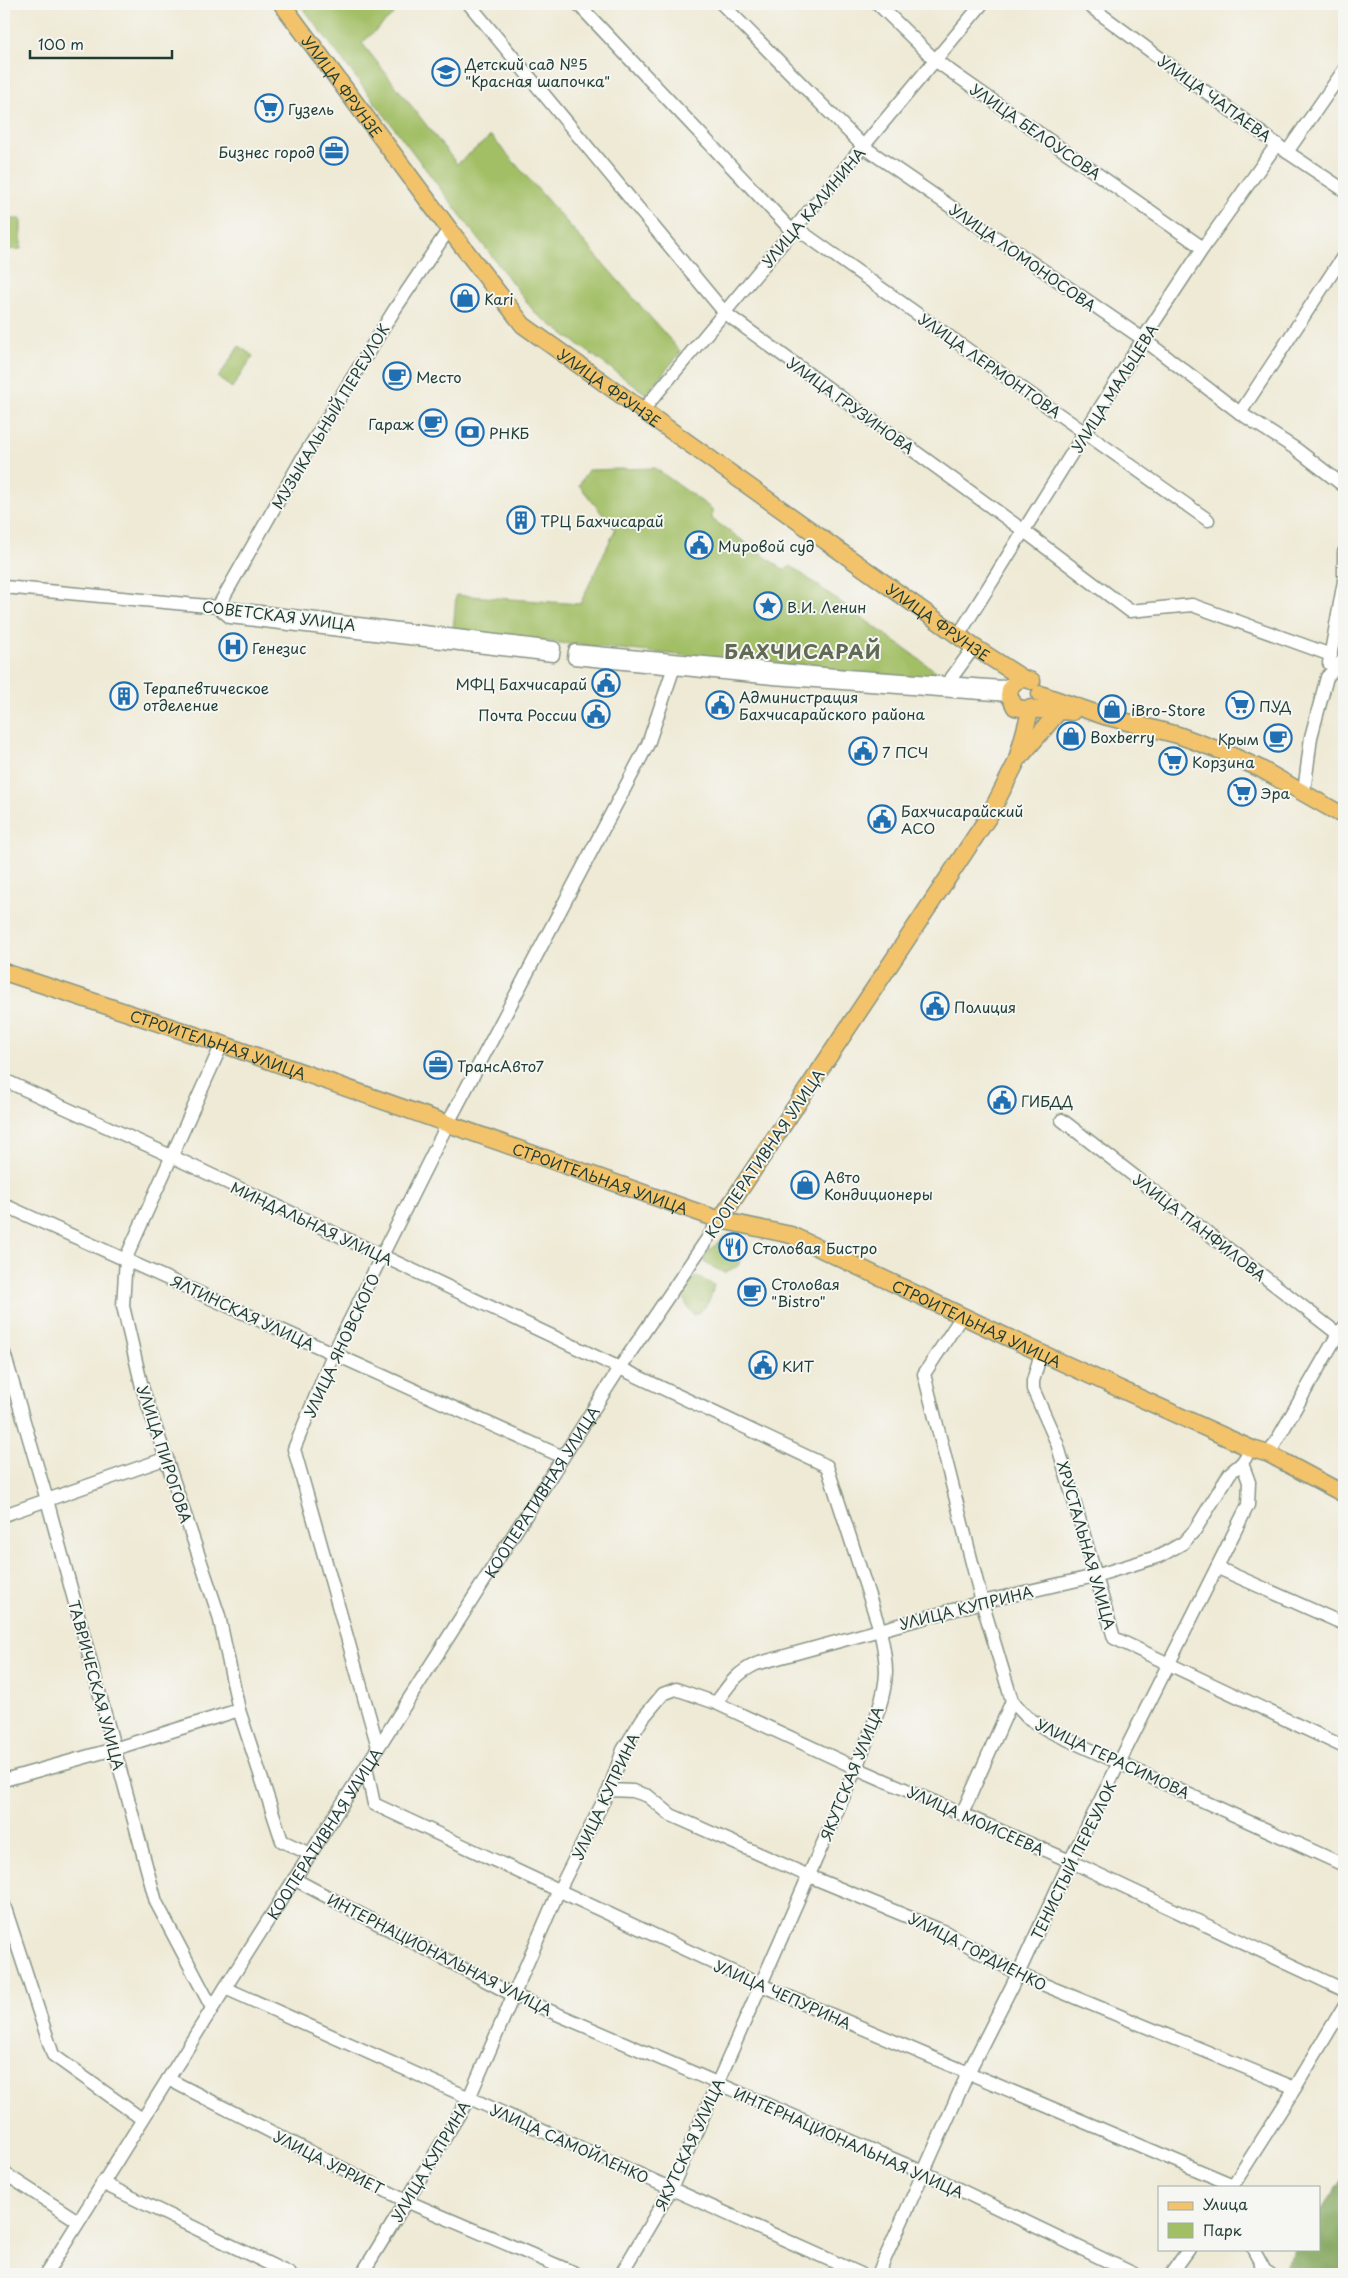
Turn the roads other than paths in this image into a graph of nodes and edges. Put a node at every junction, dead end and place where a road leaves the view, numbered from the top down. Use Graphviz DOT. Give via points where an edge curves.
graph roads {
  1 [pos="282,4"];
  2 [pos="469,4"];
  3 [pos="578,4"];
  4 [pos="722,4"];
  5 [pos="878,4"];
  6 [pos="982,4"];
  7 [pos="1086,4"];
  8 [pos="936,61"];
  9 [pos="1343,75"];
  10 [pos="864,147"];
  11 [pos="1282,148"];
  12 [pos="1344,190"];
  13 [pos="449,229"];
  14 [pos="794,230"];
  15 [pos="1203,248"];
  16 [pos="1344,255"];
  17 [pos="725,313"];
  18 [pos="1143,339"];
  19 [pos="643,410"];
  20 [pos="1240,413"];
  21 [pos="1086,432"];
  22 [pos="1344,486"];
  23 [pos="1208,520"];
  24 [pos="1024,531"];
  25 [pos="1344,552"];
  26 [pos="4,586"];
  27 [pos="218,607"];
  28 [pos="958,636"];
  29 [pos="974,647"];
  30 [pos="554,648"];
  31 [pos="575,651"];
  32 [pos="1331,655"];
  33 [pos="1344,659"];
  34 [pos="675,664"];
  35 [pos="1327,677"];
  36 [pos="945,687"];
  37 [pos="1014,690"];
  38 [pos="1036,701"];
  39 [pos="1059,711"];
  40 [pos="1104,716"];
  41 [pos="1016,763"];
  42 [pos="1304,792"];
  43 [pos="1344,816"];
  44 [pos="4,972"];
  45 [pos="222,1044"];
  46 [pos="4,1080"];
  47 [pos="1062,1120"];
  48 [pos="447,1125"];
  49 [pos="172,1156"];
  50 [pos="4,1205"];
  51 [pos="720,1220"];
  52 [pos="382,1256"];
  53 [pos="126,1258"];
  54 [pos="962,1316"];
  55 [pos="1341,1331"];
  56 [pos="4,1353"];
  57 [pos="333,1354"];
  58 [pos="1041,1354"];
  59 [pos="619,1369"];
  60 [pos="1252,1449"];
  61 [pos="1269,1454"];
  62 [pos="563,1457"];
  63 [pos="166,1458"];
  64 [pos="1242,1463"];
  65 [pos="1344,1494"];
  66 [pos="47,1500"];
  67 [pos="4,1515"];
  68 [pos="1218,1568"];
  69 [pos="1095,1576"];
  70 [pos="982,1602"];
  71 [pos="1344,1624"];
  72 [pos="880,1630"];
  73 [pos="1169,1663"];
  74 [pos="1012,1701"];
  75 [pos="716,1703"];
  76 [pos="239,1710"];
  77 [pos="378,1747"];
  78 [pos="1344,1747"];
  79 [pos="114,1749"];
  80 [pos="1120,1763"];
  81 [pos="366,1766"];
  82 [pos="856,1768"];
  83 [pos="4,1780"];
  84 [pos="609,1790"];
  85 [pos="962,1814"];
  86 [pos="310,1854"];
  87 [pos="1070,1861"];
  88 [pos="1344,1865"];
  89 [pos="809,1876"];
  90 [pos="294,1879"];
  91 [pos="558,1892"];
  92 [pos="4,1905"];
  93 [pos="1018,1974"];
  94 [pos="761,1985"];
  95 [pos="225,1988"];
  96 [pos="1344,1990"];
  97 [pos="513,1995"];
  98 [pos="1344,2006"];
  99 [pos="212,2008"];
  100 [pos="968,2073"];
  101 [pos="168,2079"];
  102 [pos="717,2084"];
  103 [pos="1295,2088"];
  104 [pos="469,2098"];
  105 [pos="142,2119"];
  106 [pos="922,2172"];
  107 [pos="4,2173"];
  108 [pos="102,2183"];
  109 [pos="1232,2186"];
  110 [pos="671,2189"];
  111 [pos="406,2201"];
  112 [pos="78,2221"];
  113 [pos="1188,2250"];
  114 [pos="1254,2250"];
  115 [pos="46,2274"];
  116 [pos="290,2274"];
  117 [pos="362,2274"];
  118 [pos="577,2274"];
  119 [pos="621,2274"];
  120 [pos="861,2274"];
  121 [pos="878,2274"];
  122 [pos="1134,2274"];
  123 [pos="1171,2274"];
  124 [pos="1270,2274"];
  1 -- 13 [label="main road, УЛИЦА ФРУНЗЕ"];
  2 -- 17 [label="street, УЛИЦА ГРУЗИНОВА"];
  3 -- 14 [label="street, УЛИЦА ЛЕРМОНТОВА"];
  4 -- 10 [label="street, УЛИЦА ЛОМОНОСОВА"];
  5 -- 8 [label="street, УЛИЦА БЕЛОУСОВА"];
  6 -- 8 [label="street, УЛИЦА КАЛИНИНА"];
  7 -- 11 [label="street, УЛИЦА ЧАПАЕВА"];
  8 -- 10 [label="street, УЛИЦА КАЛИНИНА"];
  8 -- 15 [label="street, УЛИЦА БЕЛОУСОВА"];
  9 -- 11 [label="street, УЛИЦА МАЛЬЦЕВА"];
  10 -- 14 [label="street, УЛИЦА КАЛИНИНА"];
  10 -- 18 [label="street, УЛИЦА ЛОМОНОСОВА"];
  11 -- 12 [label="street, УЛИЦА ЧАПАЕВА"];
  11 -- 15 [label="street, УЛИЦА МАЛЬЦЕВА"];
  13 -- 19 [label="main road, УЛИЦА ФРУНЗЕ" via="524,325"];
  13 -- 27 [label="street, МУЗЫКАЛЬНЫЙ ПЕРЕУЛОК" via="302,459"];
  14 -- 17 [label="street, УЛИЦА КАЛИНИНА"];
  14 -- 21 [label="street, УЛИЦА ЛЕРМОНТОВА"];
  15 -- 18 [label="street, УЛИЦА МАЛЬЦЕВА"];
  16 -- 20 [label="street"];
  17 -- 19 [label="street, УЛИЦА КАЛИНИНА"];
  17 -- 24 [label="street, УЛИЦА ГРУЗИНОВА"];
  18 -- 20 [label="street, УЛИЦА ЛОМОНОСОВА"];
  18 -- 21 [label="street, УЛИЦА МАЛЬЦЕВА"];
  19 -- 28 [label="main road, УЛИЦА ФРУНЗЕ"];
  20 -- 22 [label="street, УЛИЦА ЛОМОНОСОВА" via="1296,449"];
  21 -- 23 [label="street, УЛИЦА ЛЕРМОНТОВА"];
  21 -- 24 [label="street, УЛИЦА МАЛЬЦЕВА"];
  24 -- 28 [label="street, УЛИЦА МАЛЬЦЕВА"];
  24 -- 32 [label="street, УЛИЦА ГРУЗИНОВА" via="1130,611 1192,605"];
  25 -- 32 [label="street" via="1344,581"];
  26 -- 27 [label="street, СОВЕТСКАЯ УЛИЦА"];
  27 -- 30 [label="street, СОВЕТСКАЯ УЛИЦА"];
  28 -- 29 [label="main road, УЛИЦА ФРУНЗЕ"];
  29 -- 36 [label="street"];
  29 -- 37 [label="main road, УЛИЦА ФРУНЗЕ"];
  31 -- 34 [label="street" via="574,658"];
  32 -- 35 [label="street"];
  33 -- 35 [label="street"];
  34 -- 36 [label="street" via="846,676"];
  34 -- 48 [label="street, УЛИЦА ЯНОВСКОГО" via="648,744"];
  35 -- 42 [label="street" via="1311,737"];
  36 -- 37 [label="street" via="1002,686"];
  37 -- 38 [label="main road" via="1024,710"];
  37 -- 38 [label="main road, УЛИЦА ФРУНЗЕ" via="1036,685"];
  37 -- 41 [label="main road"];
  38 -- 39 [label="main road"];
  38 -- 40 [label="main road"];
  38 -- 41 [label="main road, КООПЕРАТИВНАЯ УЛИЦА"];
  39 -- 40 [label="main road"];
  39 -- 41 [label="main road"];
  40 -- 42 [label="main road" via="1178,734 1224,752"];
  41 -- 51 [label="main road, КООПЕРАТИВНАЯ УЛИЦА" via="989,816"];
  42 -- 43 [label="main road"];
  44 -- 45 [label="main road, СТРОИТЕЛЬНАЯ УЛИЦА"];
  45 -- 48 [label="main road, СТРОИТЕЛЬНАЯ УЛИЦА"];
  45 -- 49 [label="street, УЛИЦА ПИРОГОВА"];
  46 -- 49 [label="street, МИНДАЛЬНАЯ УЛИЦА"];
  47 -- 55 [label="street, УЛИЦА ПАНФИЛОВА"];
  48 -- 51 [label="main road, СТРОИТЕЛЬНАЯ УЛИЦА"];
  48 -- 52 [label="street, УЛИЦА ЯНОВСКОГО"];
  49 -- 52 [label="street, МИНДАЛЬНАЯ УЛИЦА"];
  49 -- 53 [label="street, УЛИЦА ПИРОГОВА"];
  50 -- 53 [label="street, ЯЛТИНСКАЯ УЛИЦА"];
  51 -- 54 [label="main road, СТРОИТЕЛЬНАЯ УЛИЦА" via="791,1234"];
  51 -- 59 [label="street, КООПЕРАТИВНАЯ УЛИЦА"];
  52 -- 57 [label="street, УЛИЦА ЯНОВСКОГО"];
  52 -- 59 [label="street, МИНДАЛЬНАЯ УЛИЦА"];
  53 -- 57 [label="street, ЯЛТИНСКАЯ УЛИЦА"];
  53 -- 63 [label="street, УЛИЦА ПИРОГОВА" via="123,1306 142,1387"];
  54 -- 58 [label="main road, СТРОИТЕЛЬНАЯ УЛИЦА"];
  54 -- 70 [label="street, УЛИЦА ГЕРАСИМОВА" via="924,1374"];
  55 -- 61 [label="street"];
  56 -- 66 [label="street, ТАВРИЧЕСКАЯ УЛИЦА"];
  57 -- 62 [label="street, ЯЛТИНСКАЯ УЛИЦА"];
  57 -- 77 [label="street, УЛИЦА ЯНОВСКОГО" via="294,1449"];
  58 -- 60 [label="main road, СТРОИТЕЛЬНАЯ УЛИЦА"];
  58 -- 69 [label="street, ХРУСТАЛЬНАЯ УЛИЦА" via="1033,1390 1057,1443"];
  59 -- 62 [label="street, КООПЕРАТИВНАЯ УЛИЦА"];
  59 -- 72 [label="street, ЯКУТСКАЯ УЛИЦА" via="827,1466"];
  60 -- 61 [label="main road, СТРОИТЕЛЬНАЯ УЛИЦА"];
  60 -- 64 [label="street"];
  61 -- 65 [label="main road, СТРОИТЕЛЬНАЯ УЛИЦА"];
  62 -- 77 [label="street, КООПЕРАТИВНАЯ УЛИЦА"];
  63 -- 66 [label="street"];
  63 -- 76 [label="street, УЛИЦА ПИРОГОВА" via="219,1616"];
  64 -- 68 [label="street, ТЕНИСТЫЙ ПЕРЕУЛОК" via="1249,1482 1248,1505"];
  64 -- 69 [label="street, УЛИЦА КУПРИНА" via="1230,1472 1183,1544 1160,1556"];
  66 -- 67 [label="street"];
  66 -- 79 [label="street, ТАВРИЧЕСКАЯ УЛИЦА"];
  68 -- 71 [label="street"];
  68 -- 73 [label="street, ТЕНИСТЫЙ ПЕРЕУЛОК"];
  69 -- 70 [label="street, УЛИЦА КУПРИНА"];
  69 -- 73 [label="street, ХРУСТАЛЬНАЯ УЛИЦА" via="1114,1638"];
  70 -- 72 [label="street, УЛИЦА КУПРИНА"];
  70 -- 74 [label="street, УЛИЦА ГЕРАСИМОВА"];
  72 -- 75 [label="street, УЛИЦА КУПРИНА" via="756,1664 734,1677"];
  72 -- 82 [label="street, ЯКУТСКАЯ УЛИЦА" via="885,1654 883,1689"];
  73 -- 78 [label="street, ХРУСТАЛЬНАЯ УЛИЦА"];
  73 -- 80 [label="street, ТЕНИСТЫЙ ПЕРЕУЛОК"];
  74 -- 80 [label="street, УЛИЦА ГЕРАСИМОВА" via="1027,1717 1048,1731"];
  74 -- 85 [label="street"];
  75 -- 82 [label="street, УЛИЦА МОИСЕЕВА"];
  75 -- 84 [label="street, УЛИЦА КУПРИНА" via="676,1689 663,1694 623,1750"];
  76 -- 79 [label="street"];
  76 -- 86 [label="street, УЛИЦА ПИРОГОВА" via="282,1841"];
  77 -- 81 [label="street, КООПЕРАТИВНАЯ УЛИЦА"];
  79 -- 83 [label="street"];
  79 -- 99 [label="street, ТАВРИЧЕСКАЯ УЛИЦА" via="156,1902"];
  80 -- 87 [label="street, ТЕНИСТЫЙ ПЕРЕУЛОК"];
  80 -- 88 [label="street, УЛИЦА ГЕРАСИМОВА"];
  81 -- 86 [label="street, КООПЕРАТИВНАЯ УЛИЦА"];
  81 -- 91 [label="street, УЛИЦА ЧЕПУРИНА" via="374,1804"];
  82 -- 85 [label="street, УЛИЦА МОИСЕЕВА"];
  82 -- 89 [label="street, ЯКУТСКАЯ УЛИЦА"];
  84 -- 89 [label="street, УЛИЦА ГОРДИЕНКО" via="633,1791 648,1796 671,1815"];
  84 -- 91 [label="street, УЛИЦА КУПРИНА"];
  85 -- 87 [label="street, УЛИЦА МОИСЕЕВА"];
  86 -- 90 [label="street, КООПЕРАТИВНАЯ УЛИЦА"];
  87 -- 93 [label="street, ТЕНИСТЫЙ ПЕРЕУЛОК"];
  87 -- 96 [label="street, УЛИЦА МОИСЕЕВА"];
  89 -- 93 [label="street, УЛИЦА ГОРДИЕНКО" via="946,1932"];
  89 -- 94 [label="street, ЯКУТСКАЯ УЛИЦА"];
  90 -- 95 [label="street, КООПЕРАТИВНАЯ УЛИЦА"];
  90 -- 97 [label="street, ИНТЕРНАЦИОНАЛЬНАЯ УЛИЦА"];
  91 -- 94 [label="street, УЛИЦА ЧЕПУРИНА"];
  91 -- 97 [label="street, УЛИЦА КУПРИНА"];
  92 -- 105 [label="street" via="53,2054"];
  93 -- 100 [label="street, ТЕНИСТЫЙ ПЕРЕУЛОК"];
  93 -- 103 [label="street, УЛИЦА ГОРДИЕНКО"];
  94 -- 100 [label="street, УЛИЦА ЧЕПУРИНА"];
  94 -- 102 [label="street, ЯКУТСКАЯ УЛИЦА"];
  95 -- 99 [label="street, КООПЕРАТИВНАЯ УЛИЦА"];
  95 -- 104 [label="street, УЛИЦА САМОЙЛЕНКО"];
  97 -- 102 [label="street, ИНТЕРНАЦИОНАЛЬНАЯ УЛИЦА"];
  97 -- 104 [label="street, УЛИЦА КУПРИНА"];
  98 -- 103 [label="street"];
  99 -- 101 [label="street, КООПЕРАТИВНАЯ УЛИЦА"];
  100 -- 106 [label="street, ТЕНИСТЫЙ ПЕРЕУЛОК"];
  100 -- 109 [label="street, УЛИЦА ЧЕПУРИНА"];
  101 -- 105 [label="street, КООПЕРАТИВНАЯ УЛИЦА"];
  101 -- 111 [label="street, УЛИЦА УРРИЕТ"];
  102 -- 106 [label="street, ИНТЕРНАЦИОНАЛЬНАЯ УЛИЦА"];
  102 -- 110 [label="street, ЯКУТСКАЯ УЛИЦА"];
  103 -- 109 [label="street"];
  104 -- 110 [label="street, УЛИЦА САМОЙЛЕНКО"];
  104 -- 111 [label="street, УЛИЦА КУПРИНА"];
  105 -- 108 [label="street, КООПЕРАТИВНАЯ УЛИЦА"];
  106 -- 121 [label="street, ТЕНИСТЫЙ ПЕРЕУЛОК"];
  106 -- 122 [label="street, ИНТЕРНАЦИОНАЛЬНАЯ УЛИЦА"];
  107 -- 112 [label="street"];
  108 -- 112 [label="street, КООПЕРАТИВНАЯ УЛИЦА"];
  108 -- 116 [label="street"];
  110 -- 119 [label="street, ЯКУТСКАЯ УЛИЦА"];
  110 -- 120 [label="street, УЛИЦА САМОЙЛЕНКО"];
  111 -- 117 [label="street, УЛИЦА КУПРИНА"];
  111 -- 118 [label="street, УЛИЦА УРРИЕТ"];
  112 -- 115 [label="street, КООПЕРАТИВНАЯ УЛИЦА"];
  113 -- 123 [label="street"];
  114 -- 124 [label="street"];
}
